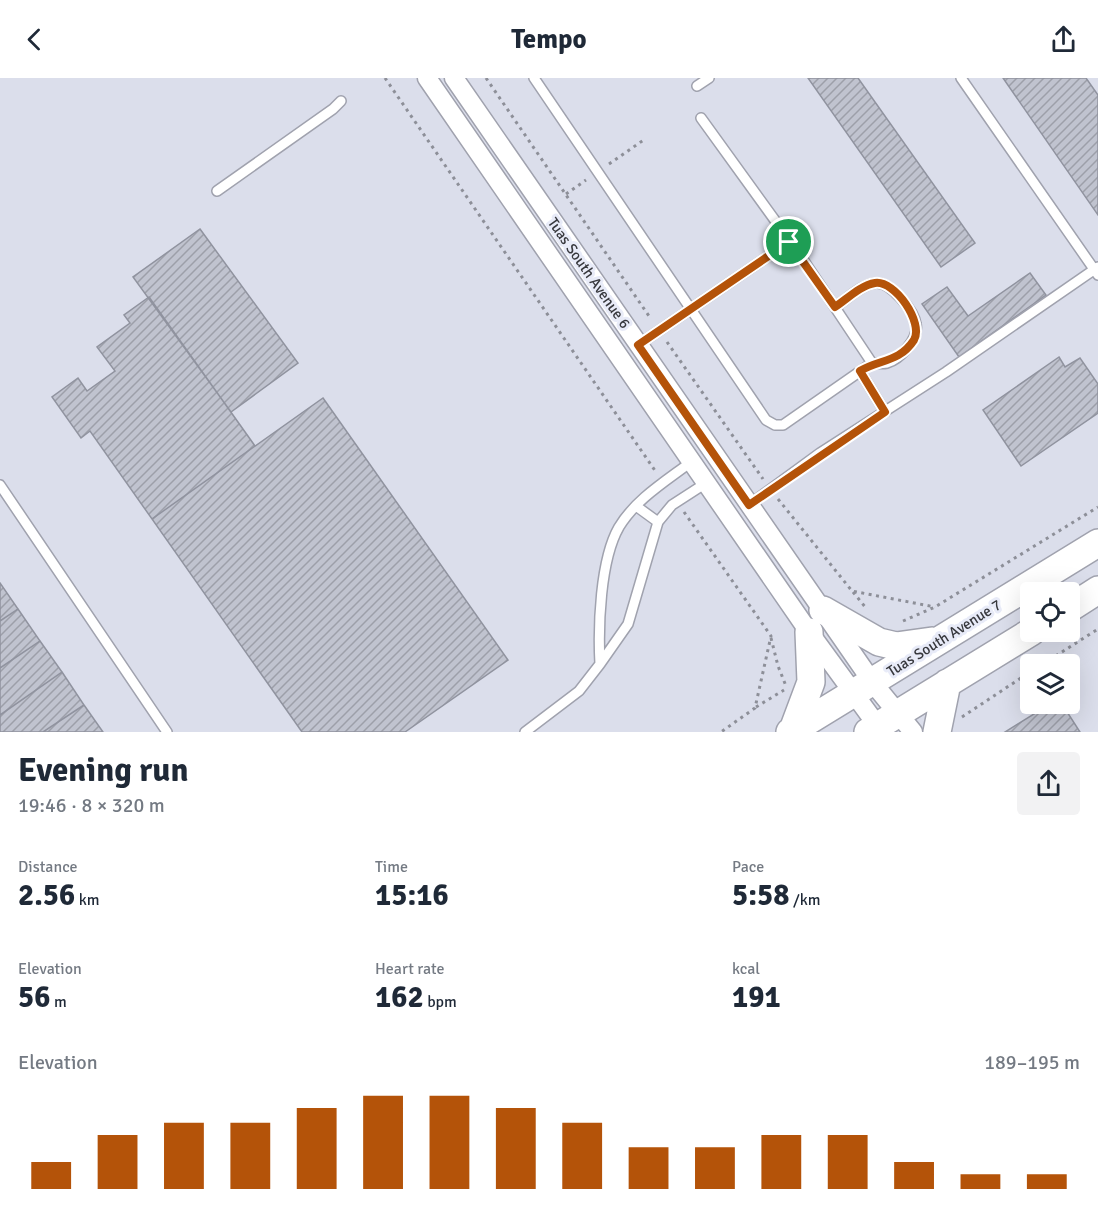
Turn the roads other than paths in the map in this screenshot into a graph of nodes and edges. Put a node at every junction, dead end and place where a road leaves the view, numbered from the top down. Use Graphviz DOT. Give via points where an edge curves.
graph roads {
  1 [pos="426,78"];
  2 [pos="454,78"];
  3 [pos="534,78"];
  4 [pos="709,78"];
  5 [pos="961,78"];
  6 [pos="697,86"];
  7 [pos="341,100"];
  8 [pos="700,118"];
  9 [pos="217,191"];
  10 [pos="789,242"];
  11 [pos="1097,271"];
  12 [pos="835,307"];
  13 [pos="692,309"];
  14 [pos="638,345"];
  15 [pos="872,363"];
  16 [pos="860,371"];
  17 [pos="885,412"];
  18 [pos="691,462"];
  19 [pos="706,483"];
  20 [pos="0,484"];
  21 [pos="749,505"];
  22 [pos="636,506"];
  23 [pos="658,522"];
  24 [pos="1098,543"];
  25 [pos="1098,590"];
  26 [pos="1080,602"];
  27 [pos="816,621"];
  28 [pos="1020,639"];
  29 [pos="940,640"];
  30 [pos="600,664"];
  31 [pos="947,683"];
  32 [pos="863,689"];
  33 [pos="888,727"];
  34 [pos="946,727"];
  35 [pos="791,731"];
  36 [pos="168,732"];
  37 [pos="525,732"];
  1 -- 18 [label="street, Tuas South Avenue 6"];
  2 -- 14 [label="street, Tuas South Avenue 6"];
  3 -- 13 [label="lane"];
  4 -- 6 [label="lane"];
  5 -- 11 [label="lane"];
  7 -- 9 [label="lane"];
  8 -- 10 [label="lane"];
  10 -- 12 [label="lane"];
  10 -- 13 [label="lane"];
  11 -- 17 [label="lane"];
  12 -- 15 [label="lane"];
  12 -- 15 [label="lane" via="875,283 896,291 916,322 917,333 888,363"];
  13 -- 14 [label="lane"];
  13 -- 16 [label="lane" via="766,420 775,425 783,425"];
  14 -- 21 [label="street, Tuas South Avenue 6"];
  15 -- 16 [label="lane"];
  16 -- 17 [label="lane"];
  17 -- 21 [label="lane"];
  18 -- 19 [label="street, Tuas South Avenue 6"];
  18 -- 22 [label="lane"];
  19 -- 23 [label="lane" via="677,502"];
  19 -- 27 [label="street, Tuas South Avenue 6"];
  20 -- 36 [label="lane"];
  21 -- 27 [label="street, Tuas South Avenue 6"];
  22 -- 23 [label="lane"];
  22 -- 30 [label="lane" via="619,528 609,557 598,624"];
  23 -- 30 [label="lane" via="628,624"];
  24 -- 29 [label="street, Tuas South Avenue 7"];
  25 -- 26 [label="street"];
  27 -- 29 [label="street" via="896,646"];
  27 -- 32 [label="street, Tuas South Avenue 6"];
  27 -- 32 [label="street, Tuas South Avenue 6"];
  27 -- 35 [label="street" via="812,682"];
  28 -- 31 [label="street"];
  29 -- 32 [label="street, Tuas South Avenue 7"];
  30 -- 37 [label="lane" via="579,691"];
  31 -- 33 [label="street"];
  31 -- 34 [label="street"];
  32 -- 33 [label="street, Tuas South Avenue 6"];
  32 -- 35 [label="street, Tuas South Avenue 7"];
}
